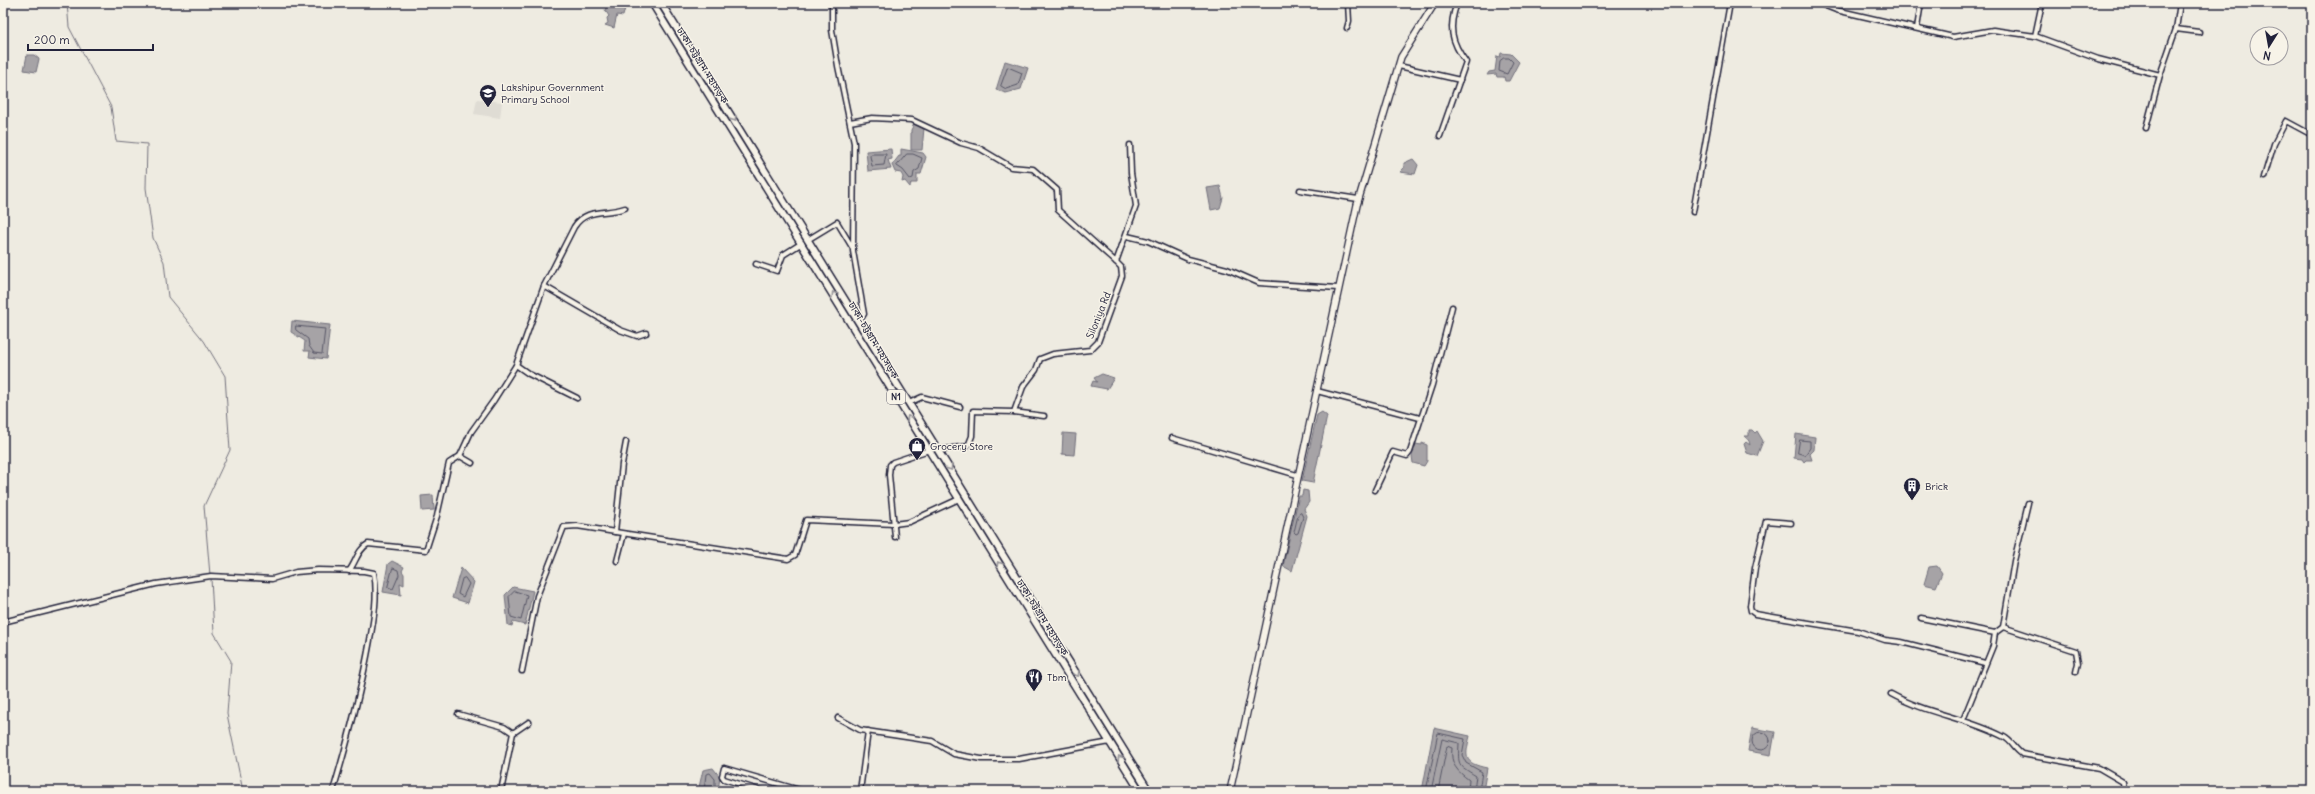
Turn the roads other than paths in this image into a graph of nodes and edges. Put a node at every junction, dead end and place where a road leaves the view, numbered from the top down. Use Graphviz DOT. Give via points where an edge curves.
graph roads {
  1 [pos="652,3"];
  2 [pos="661,3"];
  3 [pos="832,3"];
  4 [pos="1348,3"];
  5 [pos="1435,3"];
  6 [pos="1457,3"];
  7 [pos="1730,3"];
  8 [pos="1818,3"];
  9 [pos="1921,3"];
  10 [pos="2042,3"];
  11 [pos="2180,3"];
  12 [pos="1346,28"];
  13 [pos="1917,28"];
  14 [pos="2176,29"];
  15 [pos="2199,32"];
  16 [pos="2035,36"];
  17 [pos="1399,66"];
  18 [pos="2160,75"];
  19 [pos="1460,80"];
  20 [pos="850,122"];
  21 [pos="2146,128"];
  22 [pos="2312,135"];
  23 [pos="1440,136"];
  24 [pos="1130,146"];
  25 [pos="2264,177"];
  26 [pos="1300,190"];
  27 [pos="1358,199"];
  28 [pos="625,208"];
  29 [pos="1693,212"];
  30 [pos="1127,236"];
  31 [pos="809,239"];
  32 [pos="802,243"];
  33 [pos="853,248"];
  34 [pos="1116,262"];
  35 [pos="756,264"];
  36 [pos="544,286"];
  37 [pos="1338,288"];
  38 [pos="1452,308"];
  39 [pos="859,322"];
  40 [pos="646,333"];
  41 [pos="516,365"];
  42 [pos="1317,391"];
  43 [pos="577,398"];
  44 [pos="909,403"];
  45 [pos="960,407"];
  46 [pos="1014,412"];
  47 [pos="1044,416"];
  48 [pos="1420,418"];
  49 [pos="1172,438"];
  50 [pos="626,442"];
  51 [pos="928,450"];
  52 [pos="939,450"];
  53 [pos="460,456"];
  54 [pos="472,463"];
  55 [pos="1297,475"];
  56 [pos="1375,490"];
  57 [pos="959,499"];
  58 [pos="2028,503"];
  59 [pos="1791,523"];
  60 [pos="894,524"];
  61 [pos="615,532"];
  62 [pos="624,534"];
  63 [pos="895,537"];
  64 [pos="617,561"];
  65 [pos="349,571"];
  66 [pos="1019,579"];
  67 [pos="1010,583"];
  68 [pos="1026,589"];
  69 [pos="1018,595"];
  70 [pos="1921,618"];
  71 [pos="3,622"];
  72 [pos="2003,627"];
  73 [pos="1995,633"];
  74 [pos="1985,663"];
  75 [pos="522,672"];
  76 [pos="2076,672"];
  77 [pos="1891,694"];
  78 [pos="458,714"];
  79 [pos="838,718"];
  80 [pos="1963,720"];
  81 [pos="529,722"];
  82 [pos="868,731"];
  83 [pos="513,733"];
  84 [pos="1110,742"];
  85 [pos="333,791"];
  86 [pos="501,791"];
  87 [pos="762,791"];
  88 [pos="803,791"];
  89 [pos="861,791"];
  90 [pos="1140,791"];
  91 [pos="1149,791"];
  92 [pos="1230,791"];
  93 [pos="2124,791"];
  1 -- 32 [label="highway, ঢাকা-চট্টগ্রাম মহাসড়ক / N1"];
  2 -- 31 [label="highway, ঢাকা-চট্টগ্রাম মহাসড়ক / N1, one-way"];
  3 -- 20 [label="street" via="835,52"];
  4 -- 12 [label="street" via="1349,21"];
  5 -- 17 [label="main road" via="1401,57"];
  6 -- 19 [label="street" via="1452,31 1454,44 1466,62"];
  7 -- 29 [label="street"];
  8 -- 13 [label="street" via="1836,10"];
  9 -- 13 [label="street"];
  10 -- 16 [label="street"];
  11 -- 14 [label="street"];
  13 -- 16 [label="street" via="1953,37 1993,30"];
  14 -- 15 [label="street"];
  14 -- 18 [label="street"];
  16 -- 18 [label="street" via="2098,60"];
  17 -- 19 [label="street"];
  17 -- 27 [label="main road"];
  18 -- 21 [label="street"];
  19 -- 23 [label="street"];
  20 -- 33 [label="street" via="854,150"];
  20 -- 34 [label="street" via="872,118 912,120 961,143 978,148 1011,167 1034,169 1057,190 1058,210"];
  22 -- 25 [label="street" via="2286,120 2274,144"];
  24 -- 30 [label="street" via="1136,206"];
  26 -- 27 [label="street"];
  27 -- 37 [label="main road"];
  28 -- 36 [label="street" via="615,212 594,212 578,220"];
  30 -- 34 [label="street"];
  30 -- 37 [label="street" via="1148,241 1188,259 1227,269 1259,283"];
  31 -- 33 [label="street" via="837,222"];
  31 -- 39 [label="highway, ঢাকা-চট্টগ্রাম মহাসড়ক / N1"];
  32 -- 35 [label="street" via="782,255 777,271"];
  51 -- 32 [label="highway, ঢাকা-চট্টগ্রাম মহাসড়ক / N1, one-way"];
  33 -- 39 [label="street" via="864,308 864,314"];
  34 -- 46 [label="street, Siloniya Rd" via="1121,267 1122,276 1098,342 1087,352 1053,354 1040,359 1036,370 1023,387"];
  36 -- 40 [label="street" via="620,330 637,336"];
  36 -- 41 [label="street"];
  37 -- 42 [label="main road"];
  38 -- 48 [label="street" via="1432,385"];
  39 -- 44 [label="highway, ঢাকা-চট্টগ্রাম মহাসড়ক / N1"];
  41 -- 43 [label="street"];
  41 -- 53 [label="street" via="471,432"];
  42 -- 48 [label="street"];
  42 -- 55 [label="main road"];
  44 -- 45 [label="street" via="922,397"];
  44 -- 52 [label="highway, ঢাকা-চট্টগ্রাম মহাসড়ক / N1"];
  46 -- 47 [label="street"];
  46 -- 52 [label="street" via="973,411 972,436 968,446"];
  48 -- 56 [label="street" via="1410,452 1407,456 1392,452"];
  49 -- 55 [label="street"];
  50 -- 61 [label="street"];
  51 -- 57 [label="highway, ঢাকা-চট্টগ্রাম মহাসড়ক / N1"];
  51 -- 60 [label="street" via="890,465"];
  52 -- 66 [label="highway, ঢাকা-চট্টগ্রাম মহাসড়ক / N1, one-way"];
  53 -- 54 [label="street"];
  53 -- 65 [label="street" via="449,463 426,550 368,544 363,546"];
  55 -- 92 [label="main road"];
  57 -- 60 [label="street" via="909,522"];
  67 -- 57 [label="highway, ঢাকা-চট্টগ্রাম মহাসড়ক / N1, one-way"];
  58 -- 72 [label="street" via="2014,561"];
  59 -- 74 [label="street" via="1766,521 1755,568 1750,606 1755,614 1858,631 1885,640"];
  60 -- 62 [label="street" via="806,520 795,555 788,559"];
  60 -- 63 [label="street"];
  61 -- 62 [label="street"];
  61 -- 75 [label="street" via="577,526 561,529 537,596"];
  62 -- 64 [label="street"];
  65 -- 71 [label="street" via="296,572 272,579 210,576 164,583"];
  65 -- 85 [label="street" via="374,573 377,586 355,719"];
  66 -- 67 [label="highway" via="1017,586"];
  66 -- 68 [label="highway, ঢাকা-চট্টগ্রাম মহাসড়ক / N1"];
  67 -- 69 [label="highway, ঢাকা-চট্টগ্রাম মহাসড়ক / N1"];
  68 -- 69 [label="highway" via="1019,589"];
  68 -- 91 [label="highway, ঢাকা-চট্টগ্রাম মহাসড়ক / N1, one-way"];
  69 -- 84 [label="highway, ঢাকা-চট্টগ্রাম মহাসড়ক / N1"];
  70 -- 73 [label="street"];
  72 -- 73 [label="street"];
  72 -- 76 [label="street" via="2076,650"];
  73 -- 74 [label="street" via="1993,646"];
  74 -- 80 [label="street"];
  77 -- 80 [label="street" via="1936,713"];
  78 -- 83 [label="street" via="504,727"];
  79 -- 82 [label="street" via="860,730"];
  80 -- 93 [label="street" via="2006,738 2012,742 2014,749 2022,754 2099,768 2123,782"];
  81 -- 83 [label="street"];
  82 -- 84 [label="street" via="932,742 954,754 993,760 1019,759"];
  82 -- 89 [label="street"];
  83 -- 86 [label="street"];
  90 -- 84 [label="highway, ঢাকা-চট্টগ্রাম মহাসড়ক / N1, one-way"];
  87 -- 88 [label="street" via="724,779 724,768"];
}
